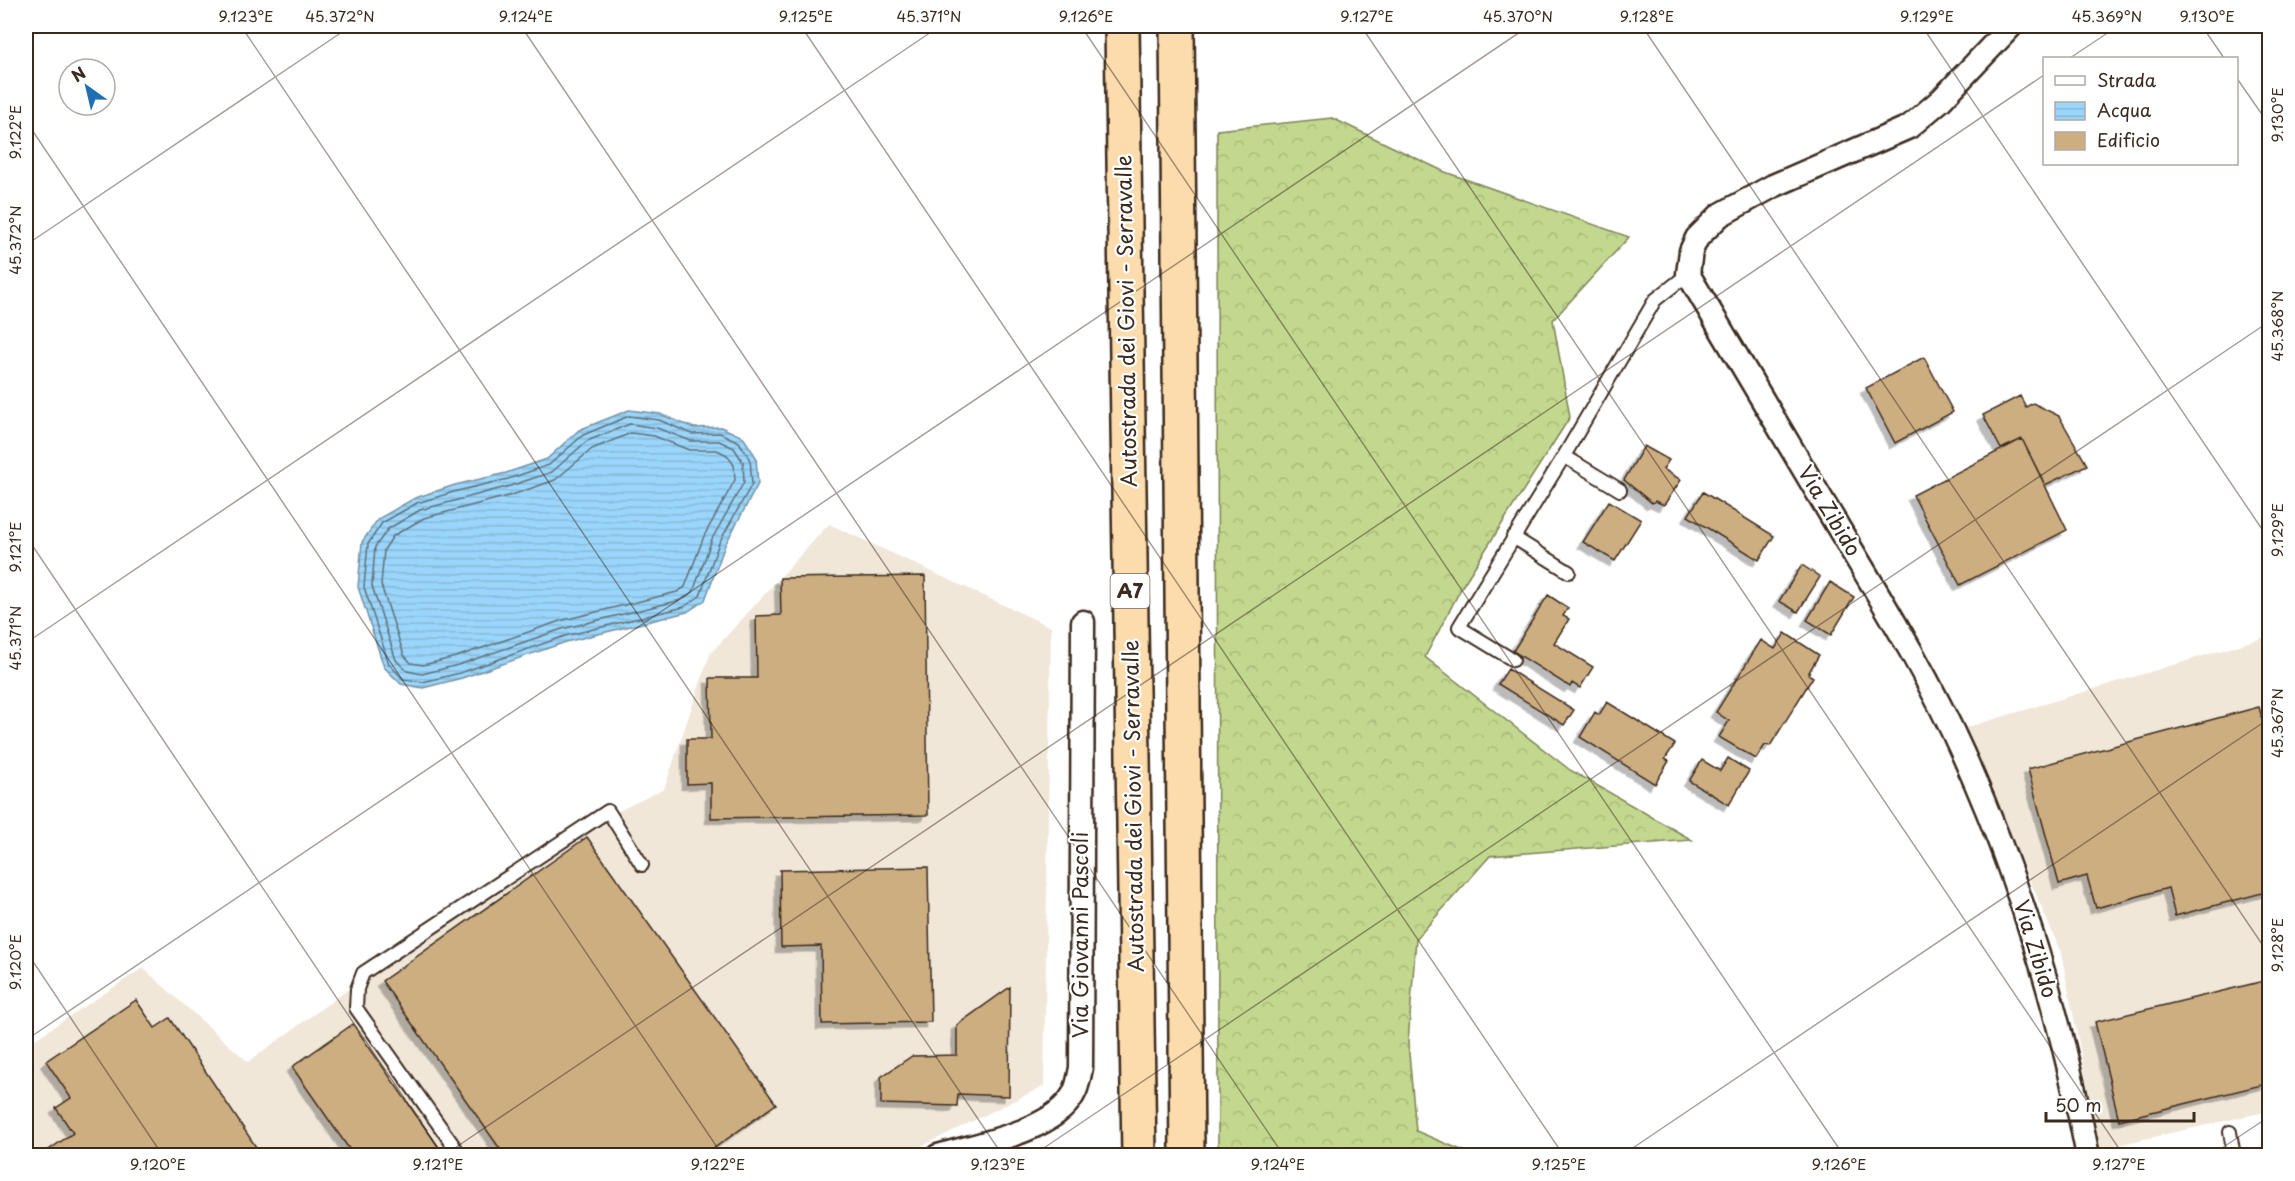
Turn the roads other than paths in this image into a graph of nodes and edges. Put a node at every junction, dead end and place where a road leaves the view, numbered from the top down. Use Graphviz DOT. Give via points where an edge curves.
graph roads {
  1 [pos="1122,26"];
  2 [pos="1177,26"];
  3 [pos="2011,26"];
  4 [pos="1688,274"];
  5 [pos="1564,456"];
  6 [pos="1620,490"];
  7 [pos="1513,537"];
  8 [pos="1569,572"];
  9 [pos="1083,622"];
  10 [pos="1513,660"];
  11 [pos="642,865"];
  12 [pos="2230,1132"];
  13 [pos="461,1155"];
  14 [pos="938,1155"];
  15 [pos="1139,1155"];
  16 [pos="1187,1155"];
  17 [pos="2088,1155"];
  18 [pos="2234,1155"];
  1 -- 15 [label="highway, Autostrada dei Giovi - Serravalle / A7"];
  2 -- 16 [label="highway"];
  3 -- 4 [label="street" via="1941,100 1909,127 1773,186 1720,215 1697,238"];
  4 -- 5 [label="lane" via="1655,300"];
  4 -- 17 [label="street, Via Zibido" via="1911,649 1963,753 1994,827 2043,969 2074,1084"];
  5 -- 6 [label="lane"];
  5 -- 7 [label="lane"];
  7 -- 8 [label="lane"];
  7 -- 10 [label="lane" via="1459,627"];
  9 -- 14 [label="street, Via Giovanni Pascoli" via="1078,1083 1064,1108 1033,1127"];
  11 -- 13 [label="lane" via="608,811 363,973 356,1008"];
  12 -- 18 [label="lane"];
}
